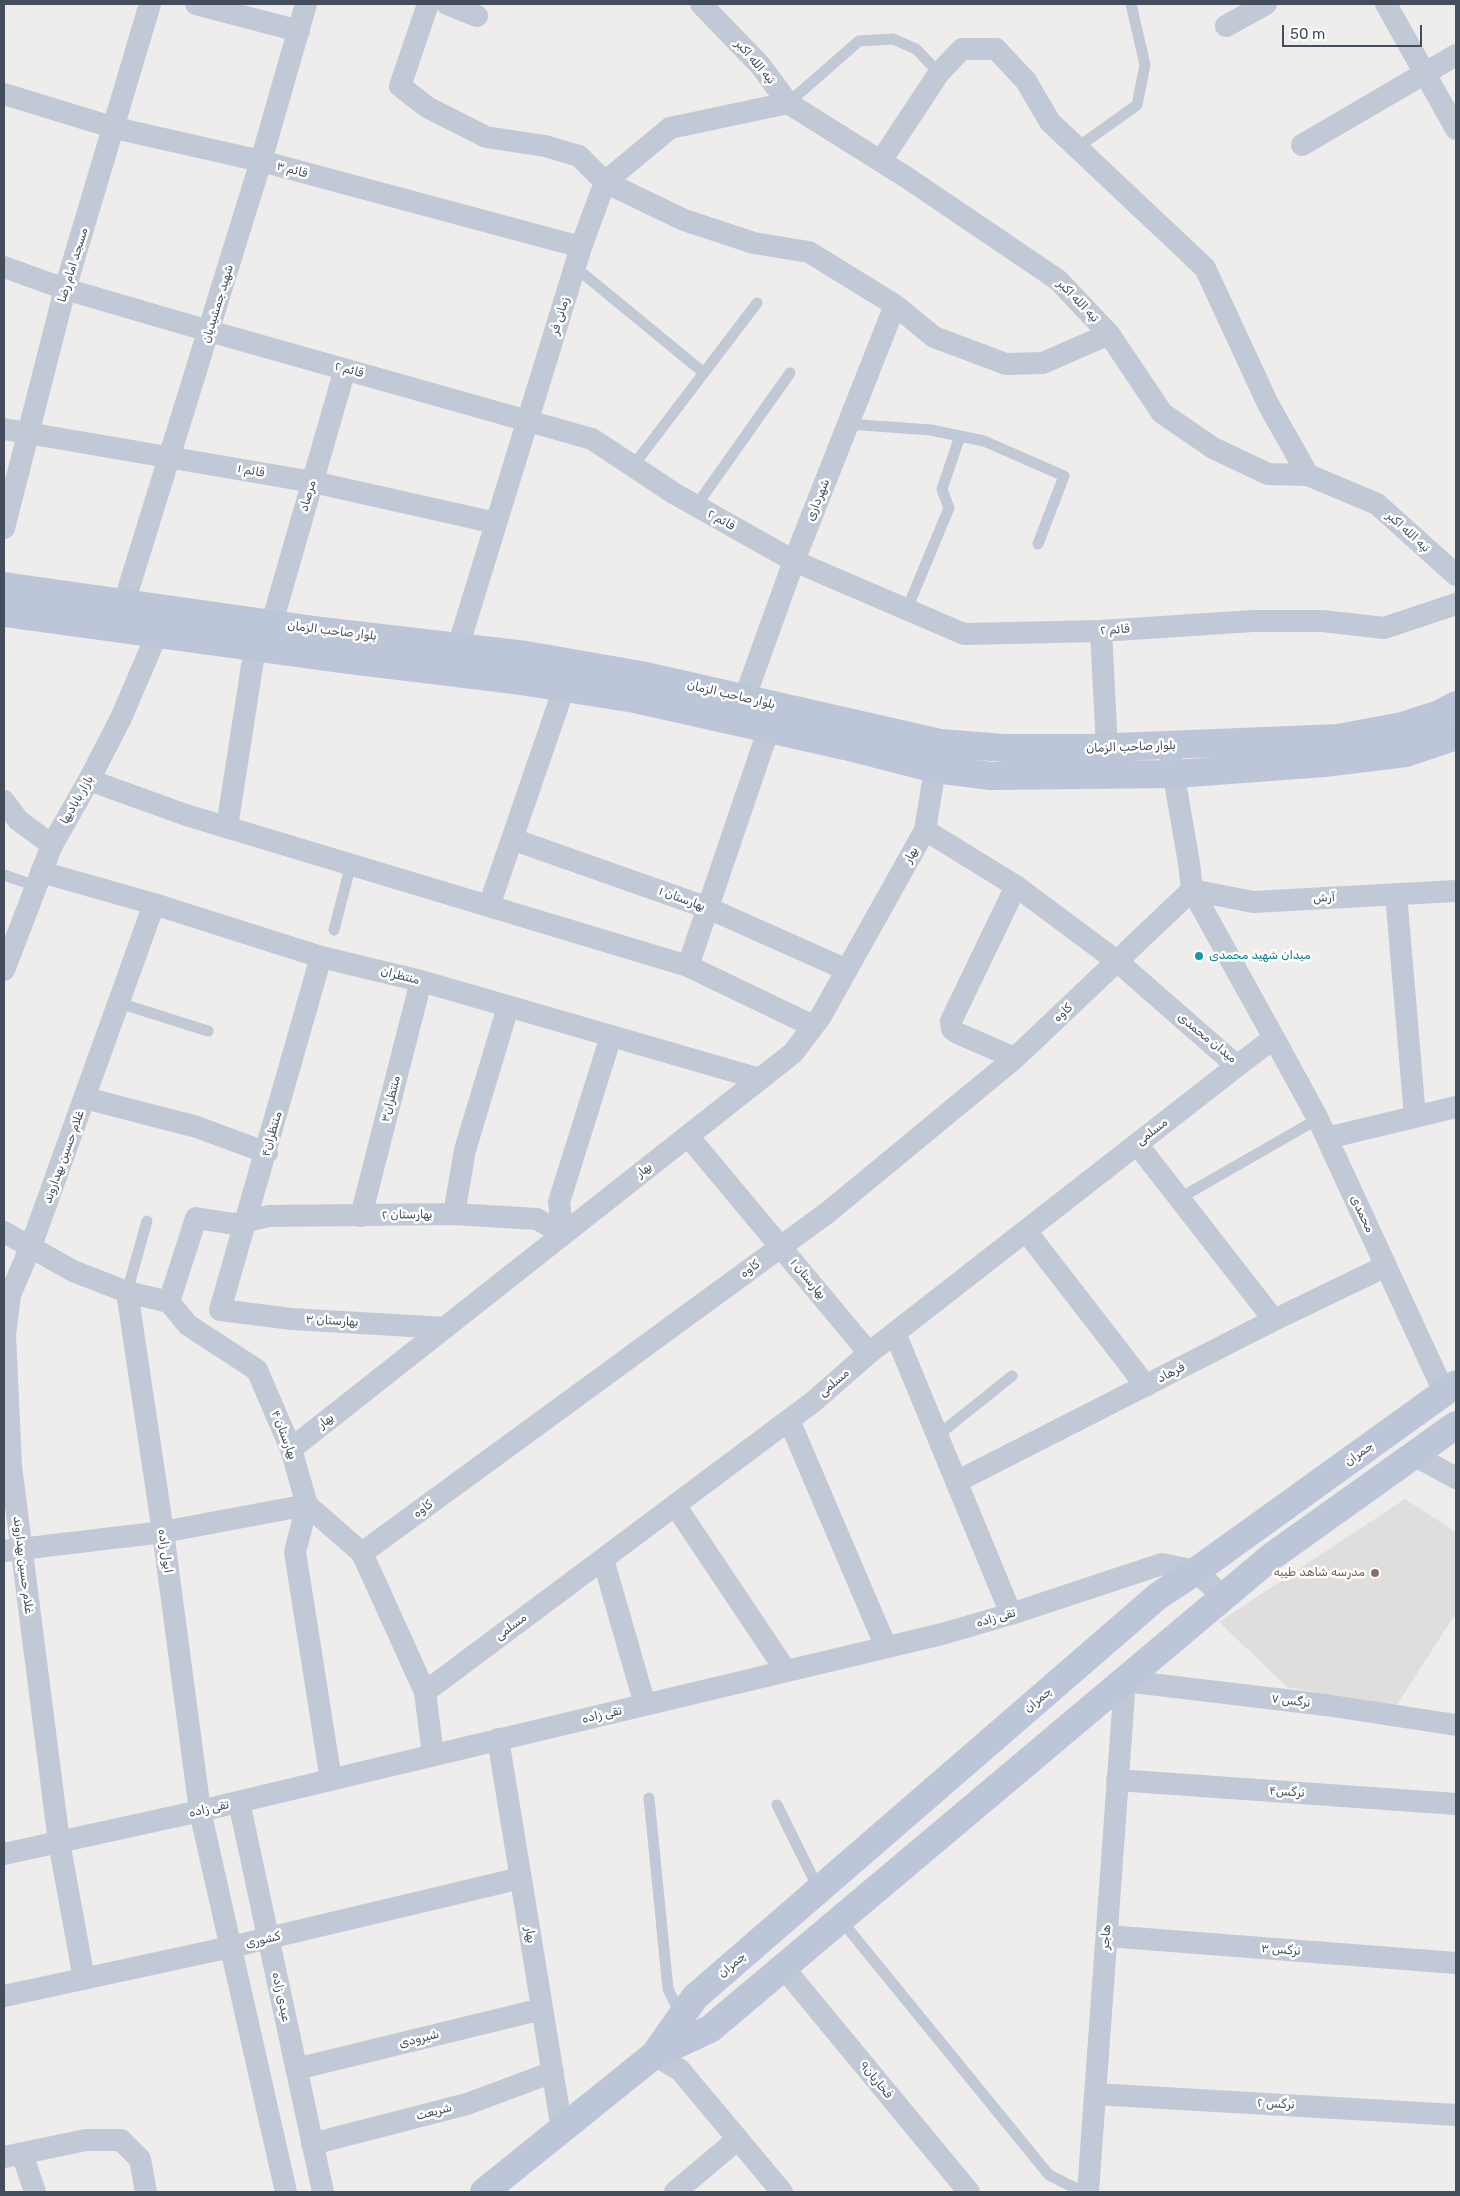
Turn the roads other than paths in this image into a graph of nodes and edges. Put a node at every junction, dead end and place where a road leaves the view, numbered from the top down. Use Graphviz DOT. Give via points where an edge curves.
graph roads {
  1 [pos="150,4"];
  2 [pos="196,4"];
  3 [pos="306,4"];
  4 [pos="428,4"];
  5 [pos="447,4"];
  6 [pos="701,4"];
  7 [pos="1131,4"];
  8 [pos="1266,4"];
  9 [pos="1386,4"];
  10 [pos="477,16"];
  11 [pos="1226,26"];
  12 [pos="298,30"];
  13 [pos="1456,55"];
  14 [pos="939,73"];
  15 [pos="1425,73"];
  16 [pos="4,94"];
  17 [pos="788,103"];
  18 [pos="115,128"];
  19 [pos="1456,129"];
  20 [pos="1302,145"];
  21 [pos="1078,147"];
  22 [pos="261,161"];
  23 [pos="881,161"];
  24 [pos="605,182"];
  25 [pos="578,257"];
  26 [pos="4,267"];
  27 [pos="65,289"];
  28 [pos="757,303"];
  29 [pos="896,305"];
  30 [pos="209,332"];
  31 [pos="1109,334"];
  32 [pos="345,369"];
  33 [pos="790,372"];
  34 [pos="704,373"];
  35 [pos="528,420"];
  36 [pos="848,424"];
  37 [pos="4,429"];
  38 [pos="28,434"];
  39 [pos="960,436"];
  40 [pos="169,456"];
  41 [pos="633,466"];
  42 [pos="1308,475"];
  43 [pos="313,482"];
  44 [pos="696,506"];
  45 [pos="496,523"];
  46 [pos="4,528"];
  47 [pos="1038,544"];
  48 [pos="794,561"];
  49 [pos="1456,575"];
  50 [pos="4,586"];
  51 [pos="124,603"];
  52 [pos="1456,604"];
  53 [pos="907,610"];
  54 [pos="4,612"];
  55 [pos="160,621"];
  56 [pos="272,624"];
  57 [pos="1102,631"];
  58 [pos="255,647"];
  59 [pos="458,647"];
  60 [pos="564,688"];
  61 [pos="745,697"];
  62 [pos="1456,706"];
  63 [pos="769,728"];
  64 [pos="1456,736"];
  65 [pos="1167,746"];
  66 [pos="1107,748"];
  67 [pos="935,769"];
  68 [pos="1174,774"];
  69 [pos="89,780"];
  70 [pos="4,801"];
  71 [pos="227,827"];
  72 [pos="925,830"];
  73 [pos="512,839"];
  74 [pos="52,845"];
  75 [pos="351,864"];
  76 [pos="4,875"];
  77 [pos="39,879"];
  78 [pos="1016,886"];
  79 [pos="1192,890"];
  80 [pos="1456,891"];
  81 [pos="1396,894"];
  82 [pos="154,904"];
  83 [pos="489,906"];
  84 [pos="708,908"];
  85 [pos="334,930"];
  86 [pos="321,957"];
  87 [pos="1118,962"];
  88 [pos="688,966"];
  89 [pos="4,970"];
  90 [pos="847,970"];
  91 [pos="421,981"];
  92 [pos="119,1003"];
  93 [pos="508,1006"];
  94 [pos="813,1026"];
  95 [pos="208,1031"];
  96 [pos="610,1036"];
  97 [pos="1274,1038"];
  98 [pos="1015,1058"];
  99 [pos="1237,1066"];
  100 [pos="760,1079"];
  101 [pos="85,1098"];
  102 [pos="1456,1107"];
  103 [pos="1415,1117"];
  104 [pos="1323,1129"];
  105 [pos="688,1136"];
  106 [pos="1138,1144"];
  107 [pos="266,1153"];
  108 [pos="1180,1198"];
  109 [pos="454,1214"];
  110 [pos="361,1216"];
  111 [pos="246,1220"];
  112 [pos="147,1221"];
  113 [pos="1026,1231"];
  114 [pos="4,1232"];
  115 [pos="563,1234"];
  116 [pos="31,1246"];
  117 [pos="781,1246"];
  118 [pos="1386,1266"];
  119 [pos="128,1292"];
  120 [pos="168,1302"];
  121 [pos="220,1310"];
  122 [pos="1274,1320"];
  123 [pos="445,1328"];
  124 [pos="4,1333"];
  125 [pos="895,1333"];
  126 [pos="870,1352"];
  127 [pos="1012,1376"];
  128 [pos="1146,1386"];
  129 [pos="1450,1388"];
  130 [pos="789,1420"];
  131 [pos="1456,1424"];
  132 [pos="937,1436"];
  133 [pos="291,1449"];
  134 [pos="1414,1455"];
  135 [pos="7,1466"];
  136 [pos="1456,1478"];
  137 [pos="956,1482"];
  138 [pos="306,1505"];
  139 [pos="675,1505"];
  140 [pos="163,1532"];
  141 [pos="12,1549"];
  142 [pos="362,1553"];
  143 [pos="603,1559"];
  144 [pos="1196,1571"];
  145 [pos="1224,1598"];
  146 [pos="1011,1614"];
  147 [pos="886,1647"];
  148 [pos="786,1671"];
  149 [pos="1124,1681"];
  150 [pos="425,1692"];
  151 [pos="645,1704"];
  152 [pos="1456,1725"];
  153 [pos="498,1739"];
  154 [pos="432,1755"];
  155 [pos="331,1780"];
  156 [pos="1117,1780"];
  157 [pos="649,1798"];
  158 [pos="239,1802"];
  159 [pos="1456,1804"];
  160 [pos="777,1805"];
  161 [pos="200,1812"];
  162 [pos="59,1842"];
  163 [pos="4,1854"];
  164 [pos="521,1878"];
  165 [pos="819,1890"];
  166 [pos="840,1919"];
  167 [pos="1106,1936"];
  168 [pos="268,1939"];
  169 [pos="231,1947"];
  170 [pos="1456,1963"];
  171 [pos="783,1967"];
  172 [pos="84,1979"];
  173 [pos="4,1996"];
  174 [pos="542,2009"];
  175 [pos="681,2016"];
  176 [pos="654,2055"];
  177 [pos="296,2069"];
  178 [pos="553,2072"];
  179 [pos="1095,2094"];
  180 [pos="1456,2115"];
  181 [pos="562,2130"];
  182 [pos="738,2139"];
  183 [pos="312,2144"];
  184 [pos="13,2155"];
  185 [pos="35,2192"];
  186 [pos="146,2192"];
  187 [pos="286,2192"];
  188 [pos="323,2192"];
  189 [pos="484,2192"];
  190 [pos="675,2192"];
  191 [pos="782,2192"];
  192 [pos="969,2192"];
  193 [pos="1083,2192"];
  194 [pos="1088,2192"];
  1 -- 18 [label="street, مسجد امام رضا"];
  2 -- 12 [label="street"];
  3 -- 12 [label="street, شهید جمشیدیان"];
  4 -- 24 [label="street" via="400,86 427,107 486,137 545,146 579,156"];
  5 -- 10 [label="street"];
  6 -- 17 [label="street, تپه الله اکبر" via="760,65"];
  7 -- 21 [label="lane" via="1145,65 1137,105"];
  8 -- 11 [label="street"];
  9 -- 15 [label="street"];
  12 -- 22 [label="street, شهید جمشیدیان"];
  13 -- 15 [label="street"];
  14 -- 17 [label="lane" via="916,50 892,39 859,41"];
  14 -- 21 [label="street" via="962,50 996,49 1026,81 1050,122"];
  14 -- 23 [label="street"];
  15 -- 19 [label="street"];
  15 -- 20 [label="street"];
  16 -- 18 [label="street, قائم ۳"];
  17 -- 23 [label="street, تپه الله اکبر"];
  17 -- 24 [label="street" via="670,128"];
  18 -- 22 [label="street, قائم ۳"];
  18 -- 27 [label="street, مسجد امام رضا"];
  21 -- 42 [label="street" via="1205,268 1268,404"];
  22 -- 25 [label="street, قائم ۳"];
  22 -- 30 [label="street, شهید جمشیدیان"];
  23 -- 31 [label="street, تپه الله اکبر" via="1058,280"];
  24 -- 25 [label="street, زمانی فر"];
  24 -- 29 [label="street" via="684,220 754,243 809,252"];
  25 -- 34 [label="lane"];
  25 -- 35 [label="street, زمانی فر"];
  26 -- 27 [label="street, قائم ۲"];
  27 -- 30 [label="street, قائم ۲"];
  27 -- 38 [label="street, مسجد امام رضا"];
  28 -- 34 [label="lane"];
  29 -- 31 [label="street" via="934,337 1006,364 1043,363"];
  29 -- 36 [label="street, شهرداری"];
  30 -- 32 [label="street, قائم ۲"];
  30 -- 40 [label="street, شهید جمشیدیان"];
  31 -- 42 [label="street, تپه الله اکبر" via="1162,413 1213,448 1268,474"];
  32 -- 35 [label="street, قائم ۲"];
  32 -- 43 [label="street, مرصاد"];
  33 -- 44 [label="lane"];
  34 -- 41 [label="lane"];
  35 -- 41 [label="street, قائم ۲" via="592,439"];
  35 -- 45 [label="street, زمانی فر"];
  36 -- 39 [label="lane" via="931,430"];
  36 -- 48 [label="street, شهرداری"];
  37 -- 38 [label="street, قائم ۱"];
  38 -- 40 [label="street, قائم ۱"];
  38 -- 46 [label="street, مسجد امام رضا"];
  39 -- 47 [label="lane" via="984,441 1064,476"];
  39 -- 53 [label="lane" via="942,488 949,508"];
  40 -- 43 [label="street, قائم ۱"];
  40 -- 51 [label="street, شهید جمشیدیان"];
  41 -- 44 [label="street, قائم ۲"];
  42 -- 49 [label="street, تپه الله اکبر" via="1377,504"];
  43 -- 45 [label="street, قائم ۱"];
  43 -- 56 [label="street, مرصاد"];
  44 -- 48 [label="street, قائم ۲"];
  45 -- 59 [label="street, زمانی فر"];
  48 -- 53 [label="street, قائم ۲"];
  48 -- 61 [label="street, شهرداری"];
  50 -- 51 [label="main road, بلوار صاحب الزمان"];
  51 -- 55 [label="main road, بلوار صاحب الزمان"];
  52 -- 57 [label="street, قائم ۲" via="1384,628 1322,621 1254,621"];
  53 -- 57 [label="street, قائم ۲" via="964,634"];
  54 -- 55 [label="main road, بلوار صاحب الزمان"];
  55 -- 56 [label="main road, بلوار صاحب الزمان"];
  55 -- 58 [label="main road, بلوار صاحب الزمان"];
  55 -- 69 [label="street, بازار بابادیها" via="121,718"];
  56 -- 59 [label="main road, بلوار صاحب الزمان"];
  57 -- 66 [label="street"];
  58 -- 60 [label="main road, بلوار صاحب الزمان"];
  58 -- 71 [label="street"];
  59 -- 61 [label="main road, بلوار صاحب الزمان" via="641,675"];
  60 -- 63 [label="main road, بلوار صاحب الزمان" via="635,699"];
  60 -- 73 [label="street"];
  61 -- 66 [label="main road, بلوار صاحب الزمان" via="940,743 1004,748"];
  62 -- 65 [label="main road, بلوار صاحب الزمان" via="1402,726 1338,738"];
  63 -- 67 [label="main road, بلوار صاحب الزمان"];
  63 -- 84 [label="street"];
  64 -- 68 [label="main road, بلوار صاحب الزمان" via="1406,753 1324,763"];
  65 -- 66 [label="main road, بلوار صاحب الزمان"];
  65 -- 68 [label="street"];
  67 -- 68 [label="main road, بلوار صاحب الزمان" via="990,776"];
  67 -- 72 [label="street, بهار"];
  68 -- 79 [label="street"];
  69 -- 71 [label="street"];
  69 -- 74 [label="street, بازار بابادیها"];
  70 -- 74 [label="street" via="18,820"];
  71 -- 75 [label="street"];
  72 -- 78 [label="street, میدان محمدی"];
  72 -- 90 [label="street, بهار"];
  73 -- 83 [label="street"];
  73 -- 84 [label="street, بهارستان ۱"];
  74 -- 77 [label="street, بازار بابادیها"];
  75 -- 83 [label="street"];
  75 -- 85 [label="lane"];
  76 -- 77 [label="lane"];
  77 -- 82 [label="street, منتظران"];
  77 -- 89 [label="street, بازار بابادیها"];
  78 -- 87 [label="street, میدان محمدی"];
  78 -- 98 [label="street" via="951,1021 952,1029 957,1033"];
  79 -- 81 [label="street, آرش" via="1253,902"];
  79 -- 87 [label="street"];
  79 -- 97 [label="street"];
  80 -- 81 [label="street, آرش"];
  81 -- 103 [label="street"];
  82 -- 86 [label="street, منتظران"];
  82 -- 92 [label="street, غلام حسین بهداروند"];
  83 -- 88 [label="street"];
  84 -- 88 [label="street"];
  84 -- 90 [label="street, بهارستان ۱"];
  86 -- 91 [label="street, منتظران"];
  86 -- 107 [label="street, منتظران۴"];
  87 -- 98 [label="street, کاوه"];
  87 -- 99 [label="street, میدان محمدی"];
  88 -- 94 [label="street"];
  90 -- 94 [label="street, بهار"];
  91 -- 93 [label="street, منتظران"];
  91 -- 110 [label="street, منتظران۳"];
  92 -- 95 [label="lane"];
  92 -- 101 [label="street, غلام حسین بهداروند"];
  93 -- 96 [label="street, منتظران"];
  93 -- 109 [label="street" via="465,1150"];
  94 -- 100 [label="street, بهار" via="793,1053"];
  96 -- 100 [label="street, منتظران"];
  96 -- 115 [label="street" via="559,1202"];
  97 -- 99 [label="street, میدان محمدی"];
  97 -- 104 [label="street, محمدی"];
  98 -- 117 [label="street, کاوه" via="827,1213"];
  99 -- 106 [label="street, مسلمی"];
  100 -- 105 [label="street, بهار"];
  101 -- 107 [label="street" via="197,1128"];
  101 -- 116 [label="street, غلام حسین بهداروند"];
  102 -- 103 [label="street"];
  103 -- 104 [label="street"];
  104 -- 108 [label="lane"];
  104 -- 118 [label="street, محمدی"];
  105 -- 115 [label="street, بهار"];
  105 -- 117 [label="street, بهارستان ۱"];
  106 -- 108 [label="street"];
  106 -- 113 [label="street, مسلمی"];
  107 -- 111 [label="street, منتظران۴"];
  108 -- 122 [label="street"];
  109 -- 110 [label="street, بهارستان ۲"];
  109 -- 115 [label="street, بهارستان ۲" via="537,1218"];
  110 -- 111 [label="street, بهارستان ۲" via="269,1216"];
  111 -- 120 [label="street, بهارستان ۲" via="234,1224 196,1218"];
  111 -- 121 [label="street, منتظران۴"];
  112 -- 119 [label="lane"];
  113 -- 125 [label="street, مسلمی"];
  113 -- 128 [label="street"];
  114 -- 116 [label="street"];
  115 -- 123 [label="street, بهار"];
  116 -- 119 [label="street" via="74,1271"];
  116 -- 124 [label="street, غلام حسین بهداروند" via="10,1295"];
  117 -- 126 [label="street, بهارستان ۱"];
  117 -- 142 [label="street, کاوه"];
  118 -- 122 [label="street, فرهاد"];
  118 -- 129 [label="street, محمدی"];
  119 -- 120 [label="street"];
  119 -- 140 [label="street, ابول زاده"];
  120 -- 133 [label="street, بهارستان ۴" via="188,1325 257,1370"];
  121 -- 123 [label="street, بهارستان ۳" via="292,1319"];
  122 -- 128 [label="street, فرهاد"];
  123 -- 133 [label="street, بهار"];
  124 -- 135 [label="street, غلام حسین بهداروند"];
  125 -- 126 [label="street, مسلمی"];
  125 -- 132 [label="street"];
  126 -- 130 [label="street, مسلمی"];
  127 -- 132 [label="lane"];
  128 -- 137 [label="street, فرهاد"];
  129 -- 144 [label="main road, چمران"];
  130 -- 139 [label="street, مسلمی"];
  130 -- 147 [label="street"];
  131 -- 134 [label="main road, چمران"];
  132 -- 137 [label="street"];
  133 -- 138 [label="street, بهارستان ۴"];
  134 -- 136 [label="street"];
  134 -- 145 [label="main road, چمران" via="1272,1558"];
  135 -- 141 [label="street, غلام حسین بهداروند"];
  137 -- 146 [label="street"];
  138 -- 140 [label="street"];
  138 -- 142 [label="street"];
  138 -- 155 [label="street" via="295,1552"];
  139 -- 143 [label="street, مسلمی"];
  139 -- 148 [label="street"];
  140 -- 141 [label="street"];
  140 -- 161 [label="street, ابول زاده"];
  141 -- 162 [label="street, غلام حسین بهداروند"];
  142 -- 150 [label="street"];
  143 -- 150 [label="street, مسلمی"];
  143 -- 151 [label="street"];
  144 -- 145 [label="street"];
  144 -- 146 [label="street, تقی زاده" via="1162,1564"];
  144 -- 165 [label="main road, چمران" via="1158,1596"];
  145 -- 149 [label="main road, چمران"];
  146 -- 147 [label="street, تقی زاده"];
  147 -- 148 [label="street, تقی زاده"];
  148 -- 151 [label="street, تقی زاده"];
  149 -- 152 [label="street, نرگس ۷" via="1326,1705"];
  149 -- 156 [label="street, هاجر"];
  149 -- 166 [label="main road, چمران"];
  150 -- 154 [label="street"];
  151 -- 153 [label="street, تقی زاده"];
  153 -- 154 [label="street, تقی زاده"];
  153 -- 164 [label="street, بهار"];
  154 -- 155 [label="street, تقی زاده"];
  155 -- 158 [label="street, تقی زاده"];
  156 -- 159 [label="street, نرگس۴"];
  156 -- 167 [label="street, هاجر"];
  157 -- 175 [label="lane" via="668,1989"];
  158 -- 161 [label="street, تقی زاده"];
  158 -- 168 [label="street, عیدی زاده"];
  160 -- 165 [label="lane"];
  161 -- 162 [label="street, تقی زاده"];
  161 -- 169 [label="street"];
  162 -- 163 [label="street, تقی زاده"];
  162 -- 172 [label="street, غلام حسین بهداروند"];
  164 -- 168 [label="street, کشوری"];
  164 -- 174 [label="street, بهار"];
  165 -- 175 [label="main road, چمران" via="695,1997"];
  166 -- 171 [label="main road, چمران"];
  166 -- 193 [label="lane" via="1049,2175"];
  167 -- 170 [label="street, نرگس ۳"];
  167 -- 179 [label="street, هاجر"];
  168 -- 169 [label="street, کشوری"];
  168 -- 177 [label="street, عیدی زاده"];
  169 -- 172 [label="street, کشوری"];
  169 -- 187 [label="street"];
  171 -- 176 [label="main road, چمران" via="710,2029"];
  171 -- 192 [label="street, فخاریان۹"];
  172 -- 173 [label="street, کشوری"];
  174 -- 177 [label="street, شیرودی"];
  174 -- 178 [label="street, بهار"];
  175 -- 176 [label="main road, چمران"];
  176 -- 181 [label="main road, چمران"];
  176 -- 182 [label="street" via="680,2070"];
  177 -- 183 [label="street, عیدی زاده"];
  178 -- 181 [label="street, بهار"];
  178 -- 183 [label="street, شریعت" via="467,2104"];
  179 -- 180 [label="street, نرگس ۲"];
  179 -- 194 [label="street, هاجر"];
  181 -- 189 [label="main road, چمران"];
  182 -- 190 [label="street"];
  182 -- 191 [label="street"];
  183 -- 188 [label="street, عیدی زاده"];
  184 -- 185 [label="street"];
  184 -- 186 [label="street" via="86,2140 121,2140 140,2159"];
}
